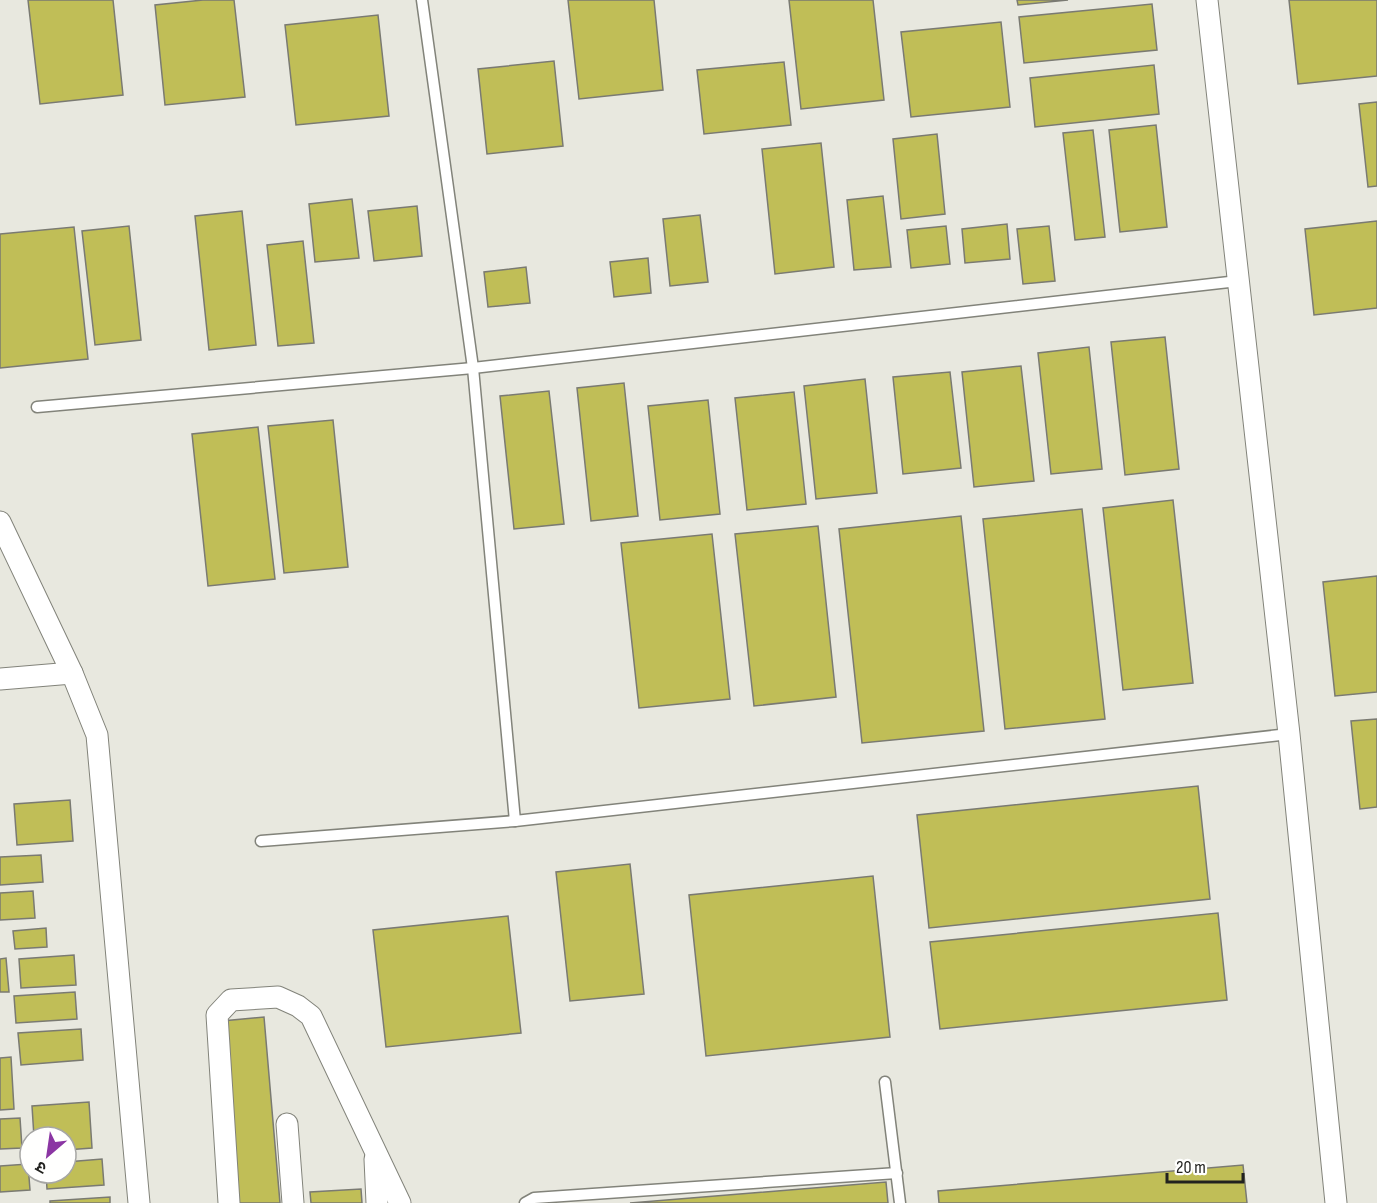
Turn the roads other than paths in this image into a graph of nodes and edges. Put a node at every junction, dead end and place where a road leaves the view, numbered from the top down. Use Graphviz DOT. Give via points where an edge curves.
graph roads {
  1 [pos="422,0"];
  2 [pos="1207,0"];
  3 [pos="1238,281"];
  4 [pos="473,368"];
  5 [pos="37,407"];
  6 [pos="0,522"];
  7 [pos="72,673"];
  8 [pos="0,679"];
  9 [pos="1288,734"];
  10 [pos="516,821"];
  11 [pos="261,841"];
  12 [pos="885,1082"];
  13 [pos="287,1124"];
  14 [pos="374,1148"];
  15 [pos="897,1173"];
  16 [pos="139,1203"];
  17 [pos="229,1203"];
  18 [pos="293,1203"];
  19 [pos="377,1203"];
  20 [pos="400,1203"];
  21 [pos="525,1203"];
  22 [pos="900,1203"];
  23 [pos="1336,1203"];
  1 -- 4 [label="lane"];
  2 -- 3 [label="street"];
  3 -- 4 [label="lane"];
  3 -- 9 [label="street"];
  4 -- 5 [label="lane"];
  4 -- 10 [label="lane"];
  6 -- 7 [label="street"];
  7 -- 8 [label="street"];
  7 -- 16 [label="street" via="97,735"];
  9 -- 10 [label="lane"];
  9 -- 23 [label="street"];
  10 -- 11 [label="lane"];
  12 -- 15 [label="lane"];
  13 -- 18 [label="street"];
  14 -- 17 [label="street" via="311,1016 278,997 231,1000 218,1015"];
  14 -- 19 [label="street"];
  14 -- 20 [label="street"];
  15 -- 21 [label="lane" via="534,1198"];
  15 -- 22 [label="lane"];
}
